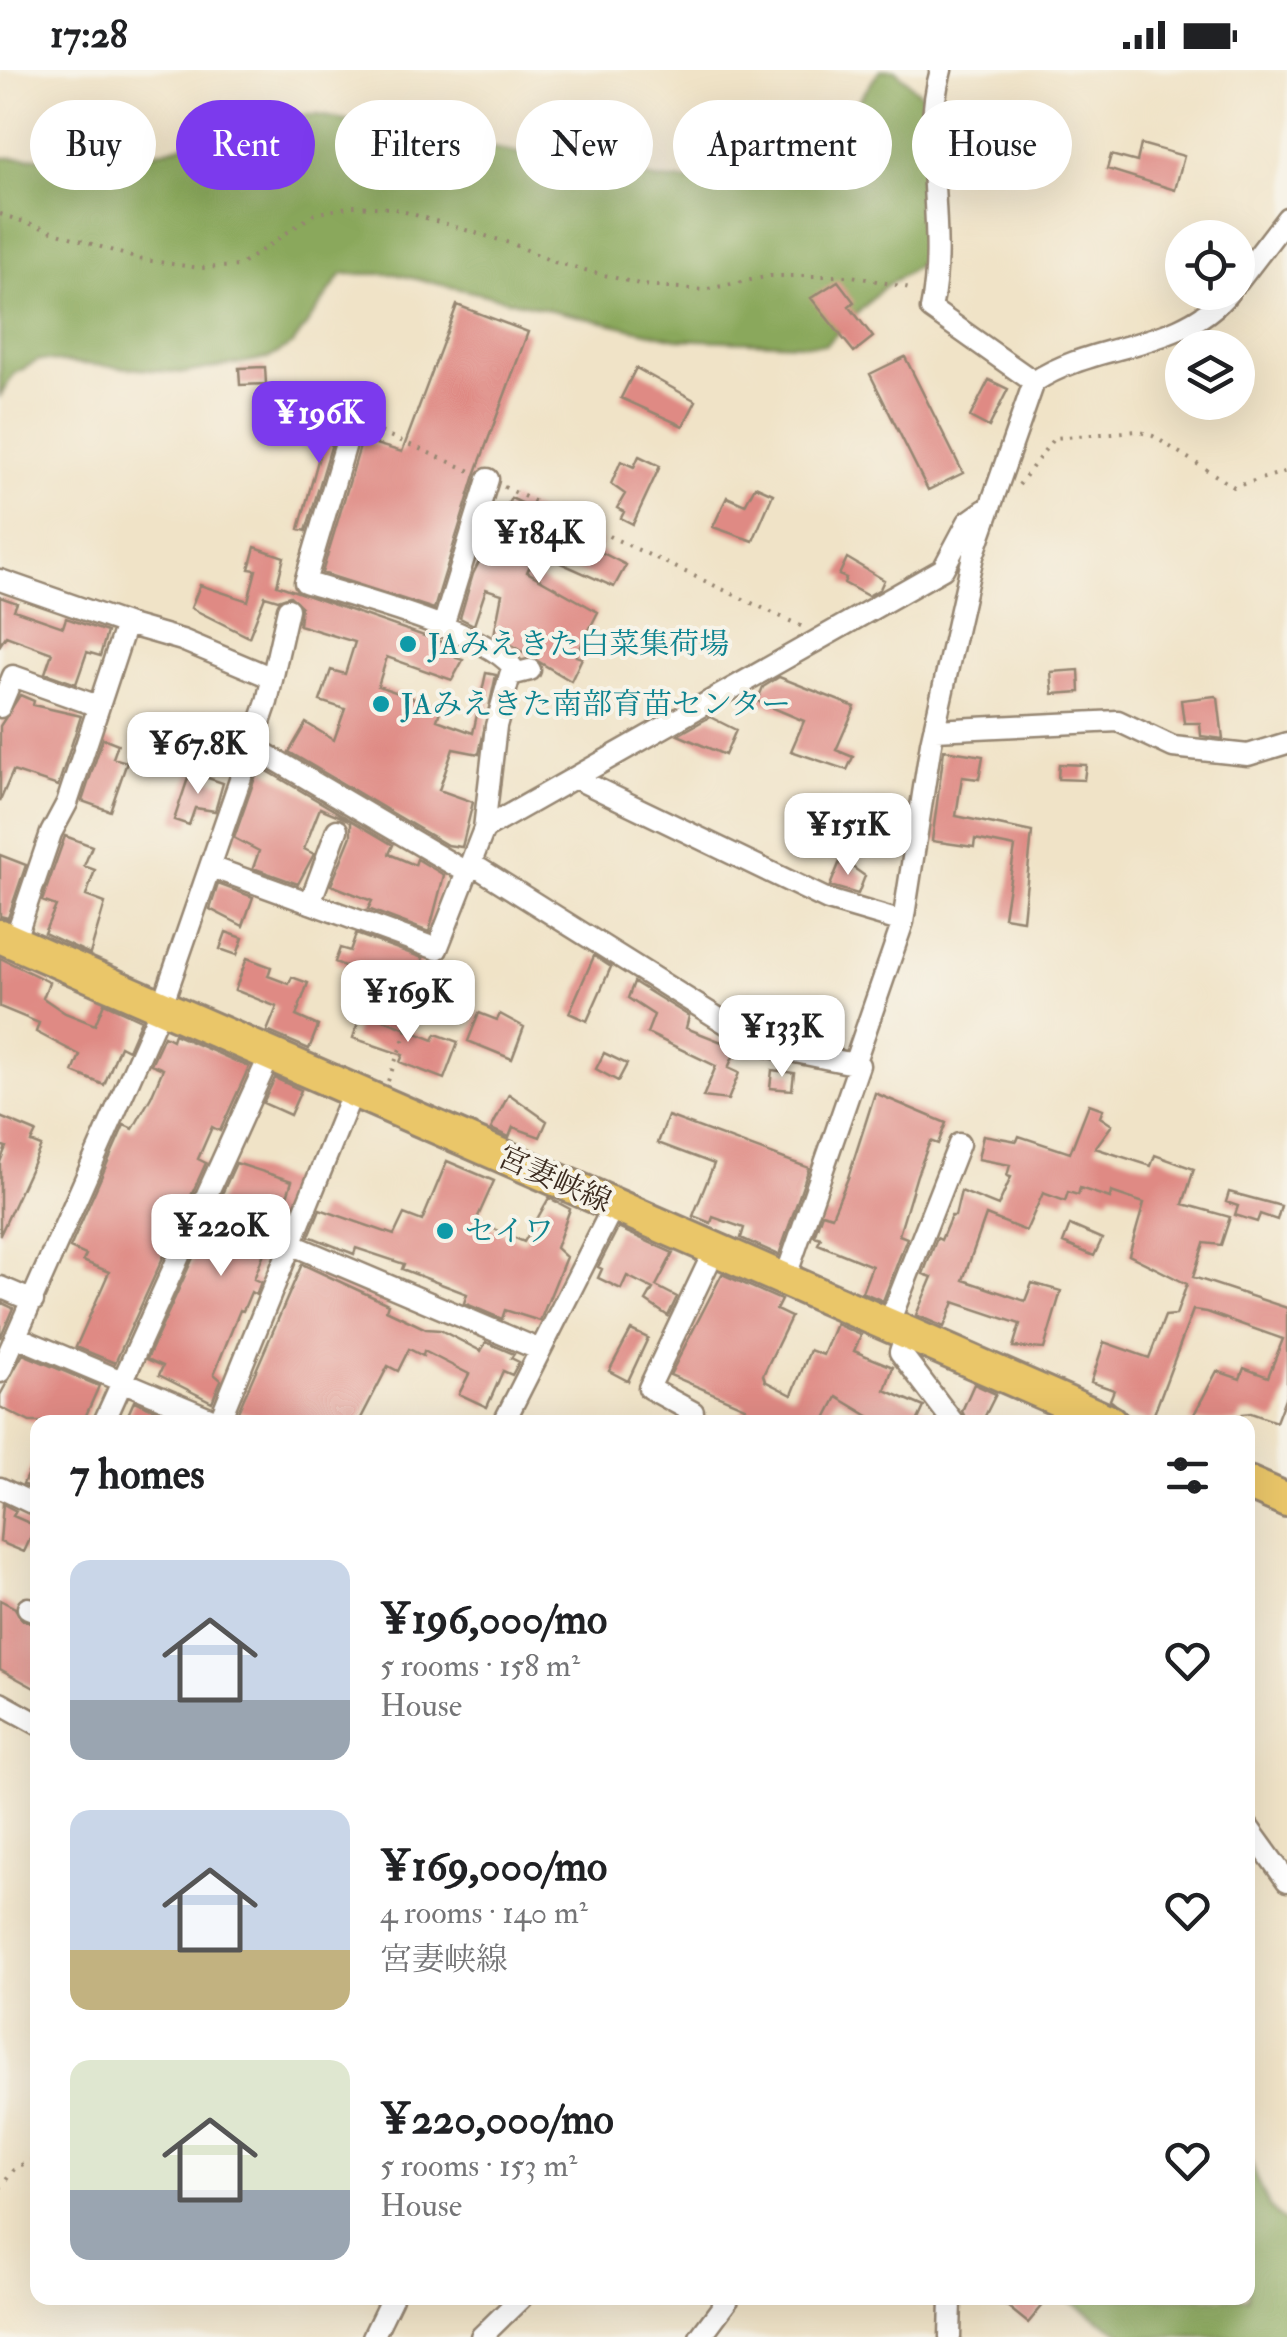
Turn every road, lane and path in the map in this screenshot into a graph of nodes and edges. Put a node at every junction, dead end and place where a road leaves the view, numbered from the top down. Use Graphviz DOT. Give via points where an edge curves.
graph roads {
  1 [pos="941,70"];
  2 [pos="0,214"];
  3 [pos="1287,218"];
  4 [pos="1255,260"];
  5 [pos="931,309"];
  6 [pos="1208,310"];
  7 [pos="1034,382"];
  8 [pos="353,420"];
  9 [pos="1287,471"];
  10 [pos="488,479"];
  11 [pos="1014,494"];
  12 [pos="985,510"];
  13 [pos="0,580"];
  14 [pos="288,610"];
  15 [pos="126,624"];
  16 [pos="443,626"];
  17 [pos="825,638"];
  18 [pos="6,674"];
  19 [pos="270,677"];
  20 [pos="98,706"];
  21 [pos="0,708"];
  22 [pos="935,730"];
  23 [pos="1287,743"];
  24 [pos="252,746"];
  25 [pos="575,778"];
  26 [pos="484,829"];
  27 [pos="338,830"];
  28 [pos="210,867"];
  29 [pos="468,871"];
  30 [pos="310,902"];
  31 [pos="903,922"];
  32 [pos="7,939"];
  33 [pos="437,950"];
  34 [pos="161,1008"];
  35 [pos="270,1055"];
  36 [pos="854,1064"];
  37 [pos="367,1097"];
  38 [pos="959,1144"];
  39 [pos="614,1205"];
  40 [pos="293,1245"];
  41 [pos="715,1249"];
  42 [pos="785,1279"];
  43 [pos="0,1287"];
  44 [pos="32,1301"];
  45 [pos="897,1329"];
  46 [pos="17,1338"];
  47 [pos="540,1350"];
  48 [pos="0,1372"];
  49 [pos="123,1384"];
  50 [pos="1068,1414"];
  51 [pos="108,1415"];
  52 [pos="198,1415"];
  53 [pos="222,1415"];
  54 [pos="508,1415"];
  55 [pos="693,1415"];
  56 [pos="948,1415"];
  57 [pos="1255,1486"];
  58 [pos="0,1488"];
  59 [pos="1287,1500"];
  60 [pos="30,1502"];
  61 [pos="0,1703"];
  62 [pos="30,1720"];
  63 [pos="1255,1837"];
  64 [pos="1287,1882"];
  65 [pos="30,2161"];
  66 [pos="0,2188"];
  67 [pos="389,2305"];
  68 [pos="514,2305"];
  69 [pos="724,2305"];
  70 [pos="951,2305"];
  71 [pos="374,2337"];
  72 [pos="481,2337"];
  73 [pos="700,2337"];
  74 [pos="950,2337"];
  1 -- 5 [label="street" via="934,127 939,272"];
  2 -- 5 [label="path" via="138,259 200,268 239,266 314,214 352,206 392,208 643,285 704,290 770,276 852,276 906,285 926,294"];
  3 -- 4 [label="street"];
  5 -- 7 [label="street"];
  6 -- 7 [label="street" via="1191,324 1073,361"];
  7 -- 12 [label="street"];
  8 -- 10 [label="path"];
  8 -- 16 [label="street" via="305,582"];
  9 -- 11 [label="path" via="1234,487 1148,434 1062,435 1045,444"];
  10 -- 16 [label="street"];
  10 -- 17 [label="path"];
  12 -- 17 [label="street" via="968,522 942,569"];
  12 -- 22 [label="street"];
  13 -- 15 [label="street"];
  14 -- 19 [label="street"];
  15 -- 19 [label="street"];
  15 -- 20 [label="street"];
  16 -- 26 [label="street" via="524,672 510,674 496,726"];
  17 -- 25 [label="street"];
  18 -- 20 [label="street"];
  18 -- 21 [label="street"];
  19 -- 24 [label="street"];
  20 -- 32 [label="street"];
  22 -- 23 [label="street" via="1118,721 1173,747 1248,755"];
  22 -- 31 [label="street"];
  24 -- 28 [label="street"];
  24 -- 29 [label="street"];
  25 -- 26 [label="street"];
  25 -- 31 [label="street" via="828,900"];
  26 -- 29 [label="street"];
  27 -- 30 [label="street"];
  28 -- 30 [label="street"];
  28 -- 34 [label="street"];
  29 -- 33 [label="street"];
  29 -- 36 [label="street" via="480,870 601,941 760,1044"];
  30 -- 33 [label="street"];
  31 -- 36 [label="street"];
  32 -- 34 [label="main road, 宮妻峡線"];
  33 -- 37 [label="path"];
  34 -- 35 [label="main road, 宮妻峡線"];
  34 -- 44 [label="street"];
  35 -- 37 [label="main road, 宮妻峡線"];
  35 -- 49 [label="street"];
  36 -- 42 [label="street" via="860,1065"];
  37 -- 39 [label="main road, 宮妻峡線"];
  37 -- 40 [label="street"];
  38 -- 45 [label="street"];
  39 -- 41 [label="main road, 宮妻峡線"];
  39 -- 47 [label="street"];
  40 -- 47 [label="street"];
  40 -- 53 [label="street"];
  41 -- 42 [label="main road, 宮妻峡線"];
  41 -- 55 [label="street" via="648,1388"];
  42 -- 45 [label="main road, 宮妻峡線"];
  43 -- 44 [label="street"];
  44 -- 46 [label="street"];
  45 -- 50 [label="main road, 宮妻峡線"];
  45 -- 56 [label="street" via="900,1352"];
  46 -- 48 [label="street"];
  46 -- 49 [label="street"];
  47 -- 54 [label="street"];
  49 -- 51 [label="street"];
  49 -- 52 [label="street"];
  57 -- 59 [label="main road"];
  58 -- 60 [label="street"];
  61 -- 62 [label="street"];
  63 -- 64 [label="street"];
  65 -- 66 [label="path"];
  67 -- 71 [label="street"];
  68 -- 72 [label="street"];
  69 -- 73 [label="street"];
  70 -- 74 [label="street"];
}
